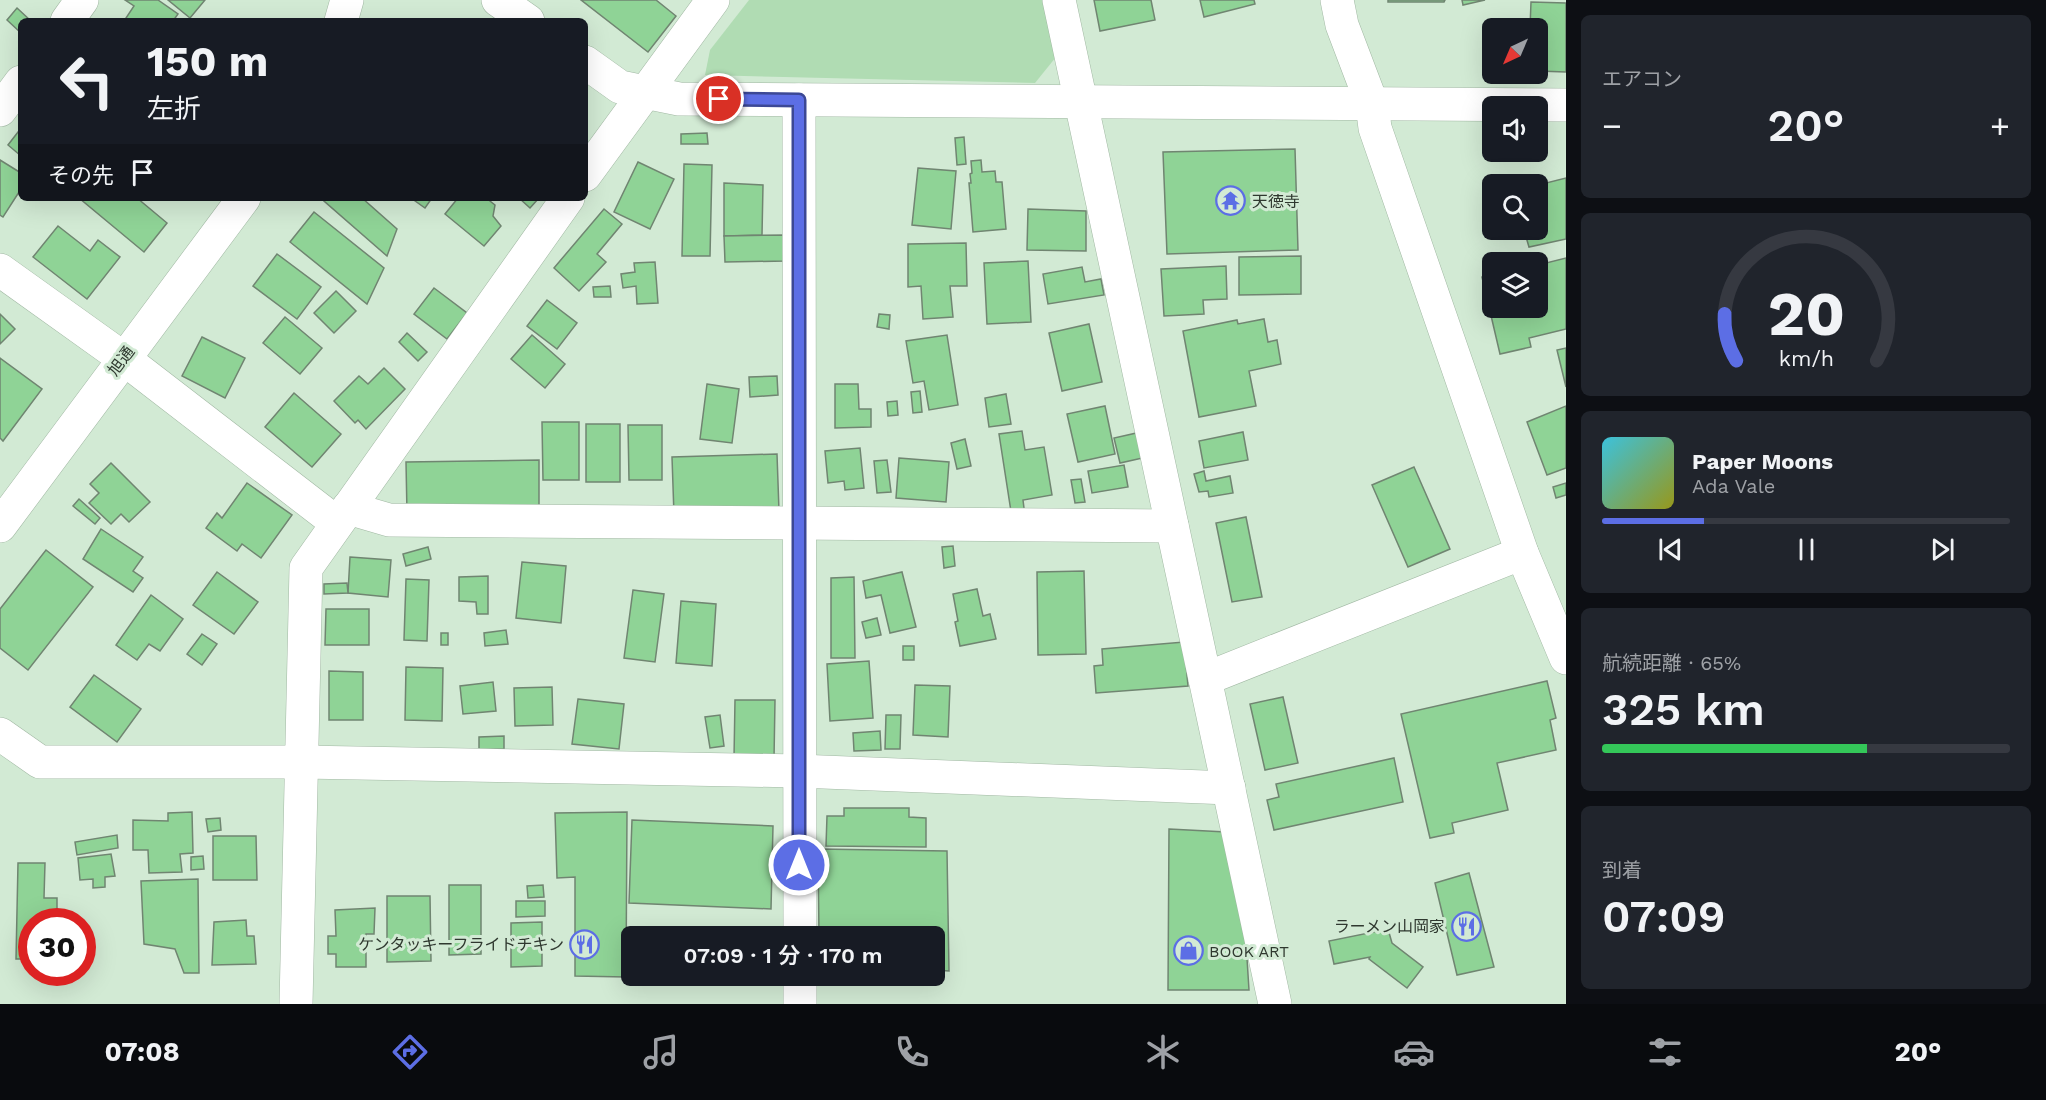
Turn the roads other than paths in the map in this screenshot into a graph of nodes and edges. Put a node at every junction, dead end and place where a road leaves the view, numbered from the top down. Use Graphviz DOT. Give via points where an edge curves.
graph roads {
  1 [pos="82,0"];
  2 [pos="347,0"];
  3 [pos="498,0"];
  4 [pos="713,0"];
  5 [pos="1059,0"];
  6 [pos="1337,0"];
  7 [pos="69,18"];
  8 [pos="342,18"];
  9 [pos="524,18"];
  10 [pos="588,64"];
  11 [pos="18,86"];
  12 [pos="644,92"];
  13 [pos="799,100"];
  14 [pos="1080,102"];
  15 [pos="1372,104"];
  16 [pos="1566,105"];
  17 [pos="0,110"];
  18 [pos="588,171"];
  19 [pos="242,201"];
  20 [pos="566,201"];
  21 [pos="0,270"];
  22 [pos="123,358"];
  23 [pos="343,516"];
  24 [pos="799,524"];
  25 [pos="0,526"];
  26 [pos="1172,526"];
  27 [pos="1522,553"];
  28 [pos="1564,645"];
  29 [pos="1205,679"];
  30 [pos="0,734"];
  31 [pos="302,762"];
  32 [pos="798,771"];
  33 [pos="1229,788"];
  34 [pos="800,926"];
  35 [pos="800,986"];
  36 [pos="296,1004"];
  37 [pos="800,1004"];
  38 [pos="1275,1004"];
  1 -- 7 [label="street"];
  2 -- 8 [label="street"];
  3 -- 9 [label="street"];
  4 -- 12 [label="street"];
  5 -- 14 [label="street"];
  6 -- 15 [label="street" via="1342,25"];
  10 -- 12 [label="street" via="620,87"];
  11 -- 17 [label="street"];
  12 -- 13 [label="street" via="679,99"];
  12 -- 18 [label="street"];
  13 -- 14 [label="street"];
  13 -- 24 [label="street"];
  14 -- 15 [label="street"];
  14 -- 26 [label="street"];
  15 -- 16 [label="street"];
  15 -- 27 [label="street" via="1375,128"];
  19 -- 22 [label="street, 旭通"];
  20 -- 23 [label="street"];
  21 -- 22 [label="street"];
  22 -- 23 [label="street"];
  22 -- 25 [label="street, 旭通"];
  23 -- 24 [label="street" via="389,520"];
  23 -- 31 [label="street" via="306,568"];
  24 -- 26 [label="street"];
  24 -- 32 [label="street"];
  26 -- 29 [label="street"];
  27 -- 28 [label="street"];
  27 -- 29 [label="street"];
  29 -- 33 [label="street"];
  30 -- 31 [label="street" via="40,762"];
  31 -- 32 [label="street"];
  31 -- 36 [label="street"];
  32 -- 33 [label="street"];
  32 -- 34 [label="street"];
  33 -- 38 [label="street"];
  35 -- 37 [label="street"];
}
